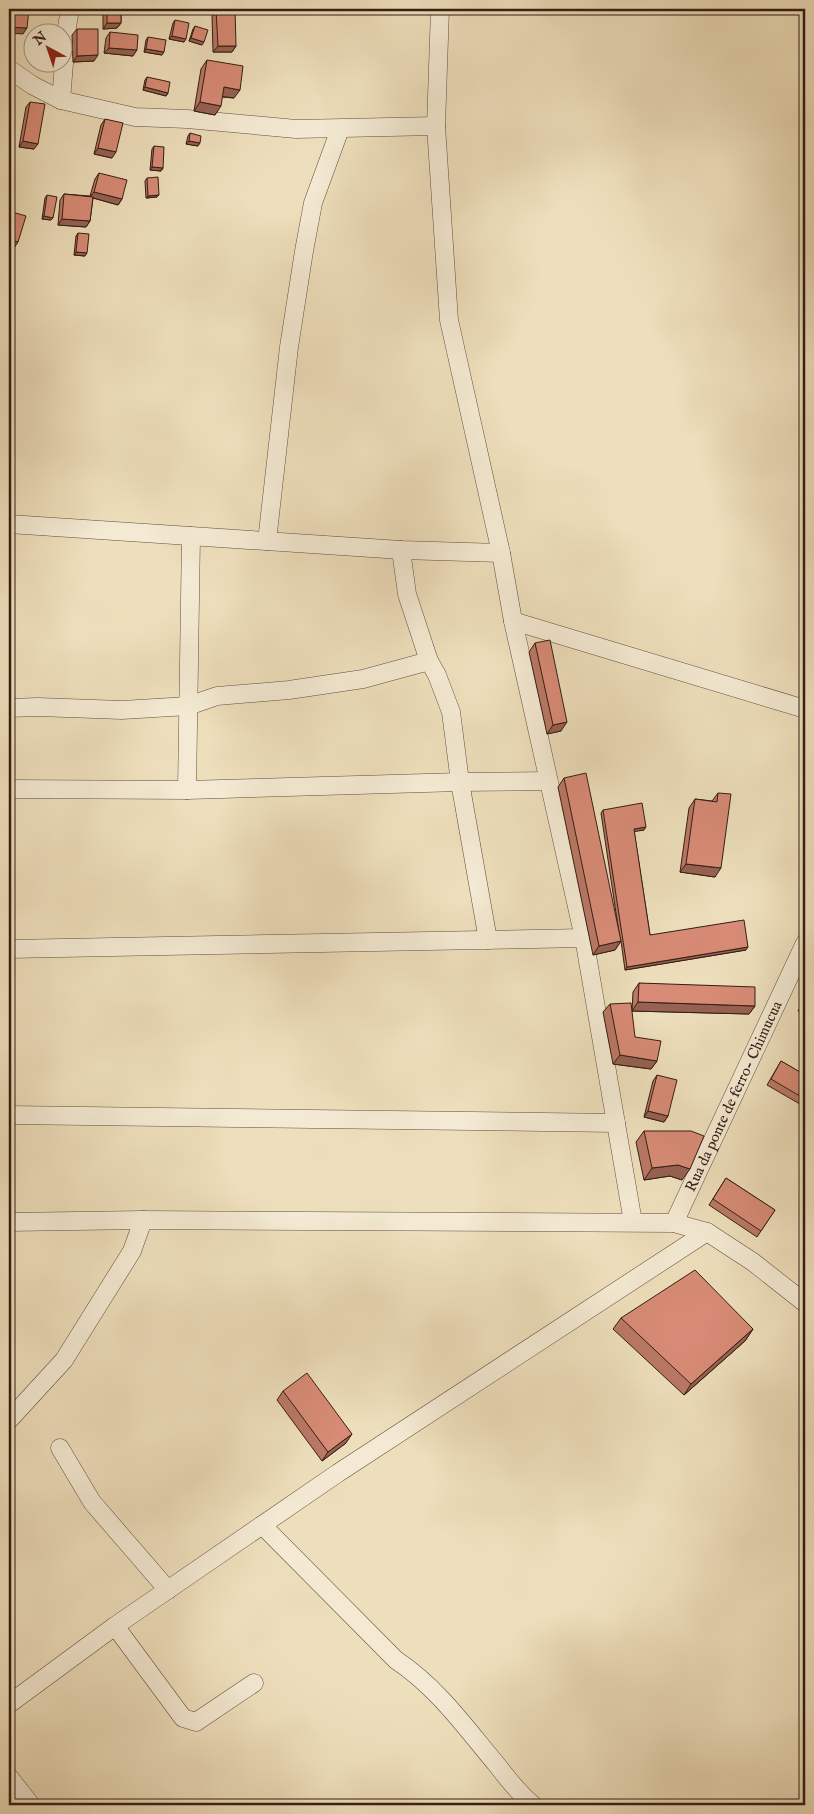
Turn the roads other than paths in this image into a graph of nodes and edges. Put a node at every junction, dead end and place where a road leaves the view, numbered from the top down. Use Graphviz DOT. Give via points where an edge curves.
graph roads {
  1 [pos="70,9"];
  2 [pos="440,9"];
  3 [pos="9,69"];
  4 [pos="61,100"];
  5 [pos="436,126"];
  6 [pos="340,129"];
  7 [pos="9,524"];
  8 [pos="191,536"];
  9 [pos="267,541"];
  10 [pos="401,550"];
  11 [pos="501,553"];
  12 [pos="513,621"];
  13 [pos="429,661"];
  14 [pos="188,706"];
  15 [pos="9,708"];
  16 [pos="805,709"];
  17 [pos="548,781"];
  18 [pos="460,782"];
  19 [pos="9,788"];
  20 [pos="187,790"];
  21 [pos="584,938"];
  22 [pos="488,940"];
  23 [pos="805,944"];
  24 [pos="9,949"];
  25 [pos="9,1115"];
  26 [pos="616,1123"];
  27 [pos="143,1220"];
  28 [pos="9,1222"];
  29 [pos="633,1222"];
  30 [pos="674,1223"];
  31 [pos="707,1232"];
  32 [pos="805,1303"];
  33 [pos="9,1420"];
  34 [pos="60,1448"];
  35 [pos="262,1525"];
  36 [pos="168,1590"];
  37 [pos="115,1626"];
  38 [pos="254,1683"];
  39 [pos="9,1704"];
  40 [pos="9,1777"];
  41 [pos="32,1805"];
  42 [pos="534,1805"];
  1 -- 4 [label="street"];
  2 -- 5 [label="street"];
  3 -- 4 [label="street"];
  4 -- 6 [label="street" via="135,117 296,129"];
  5 -- 6 [label="street"];
  5 -- 11 [label="street" via="449,320"];
  6 -- 9 [label="street" via="313,203 304,251 289,347"];
  7 -- 8 [label="street"];
  8 -- 9 [label="street"];
  8 -- 14 [label="street"];
  9 -- 10 [label="street"];
  10 -- 11 [label="street"];
  10 -- 13 [label="street" via="407,594"];
  11 -- 12 [label="street"];
  12 -- 16 [label="street"];
  12 -- 17 [label="street"];
  13 -- 14 [label="street" via="354,680 216,696"];
  13 -- 18 [label="street" via="451,712"];
  14 -- 15 [label="street" via="122,710"];
  14 -- 20 [label="street"];
  17 -- 18 [label="street"];
  17 -- 21 [label="street"];
  18 -- 20 [label="street"];
  18 -- 22 [label="street"];
  19 -- 20 [label="street"];
  21 -- 22 [label="street"];
  21 -- 26 [label="street"];
  22 -- 24 [label="street"];
  23 -- 30 [label="street, Rua da ponte de ferro- Chimucua"];
  25 -- 26 [label="street"];
  26 -- 29 [label="street"];
  27 -- 28 [label="street"];
  27 -- 29 [label="street"];
  27 -- 33 [label="street" via="132,1251 64,1360"];
  29 -- 30 [label="street"];
  30 -- 31 [label="street"];
  31 -- 32 [label="street" via="753,1262"];
  31 -- 35 [label="street"];
  34 -- 36 [label="street" via="92,1502"];
  35 -- 36 [label="street"];
  35 -- 42 [label="street" via="396,1660 434,1690"];
  36 -- 37 [label="street"];
  37 -- 38 [label="street" via="183,1718 196,1722"];
  37 -- 39 [label="street"];
  40 -- 41 [label="street"];
}
